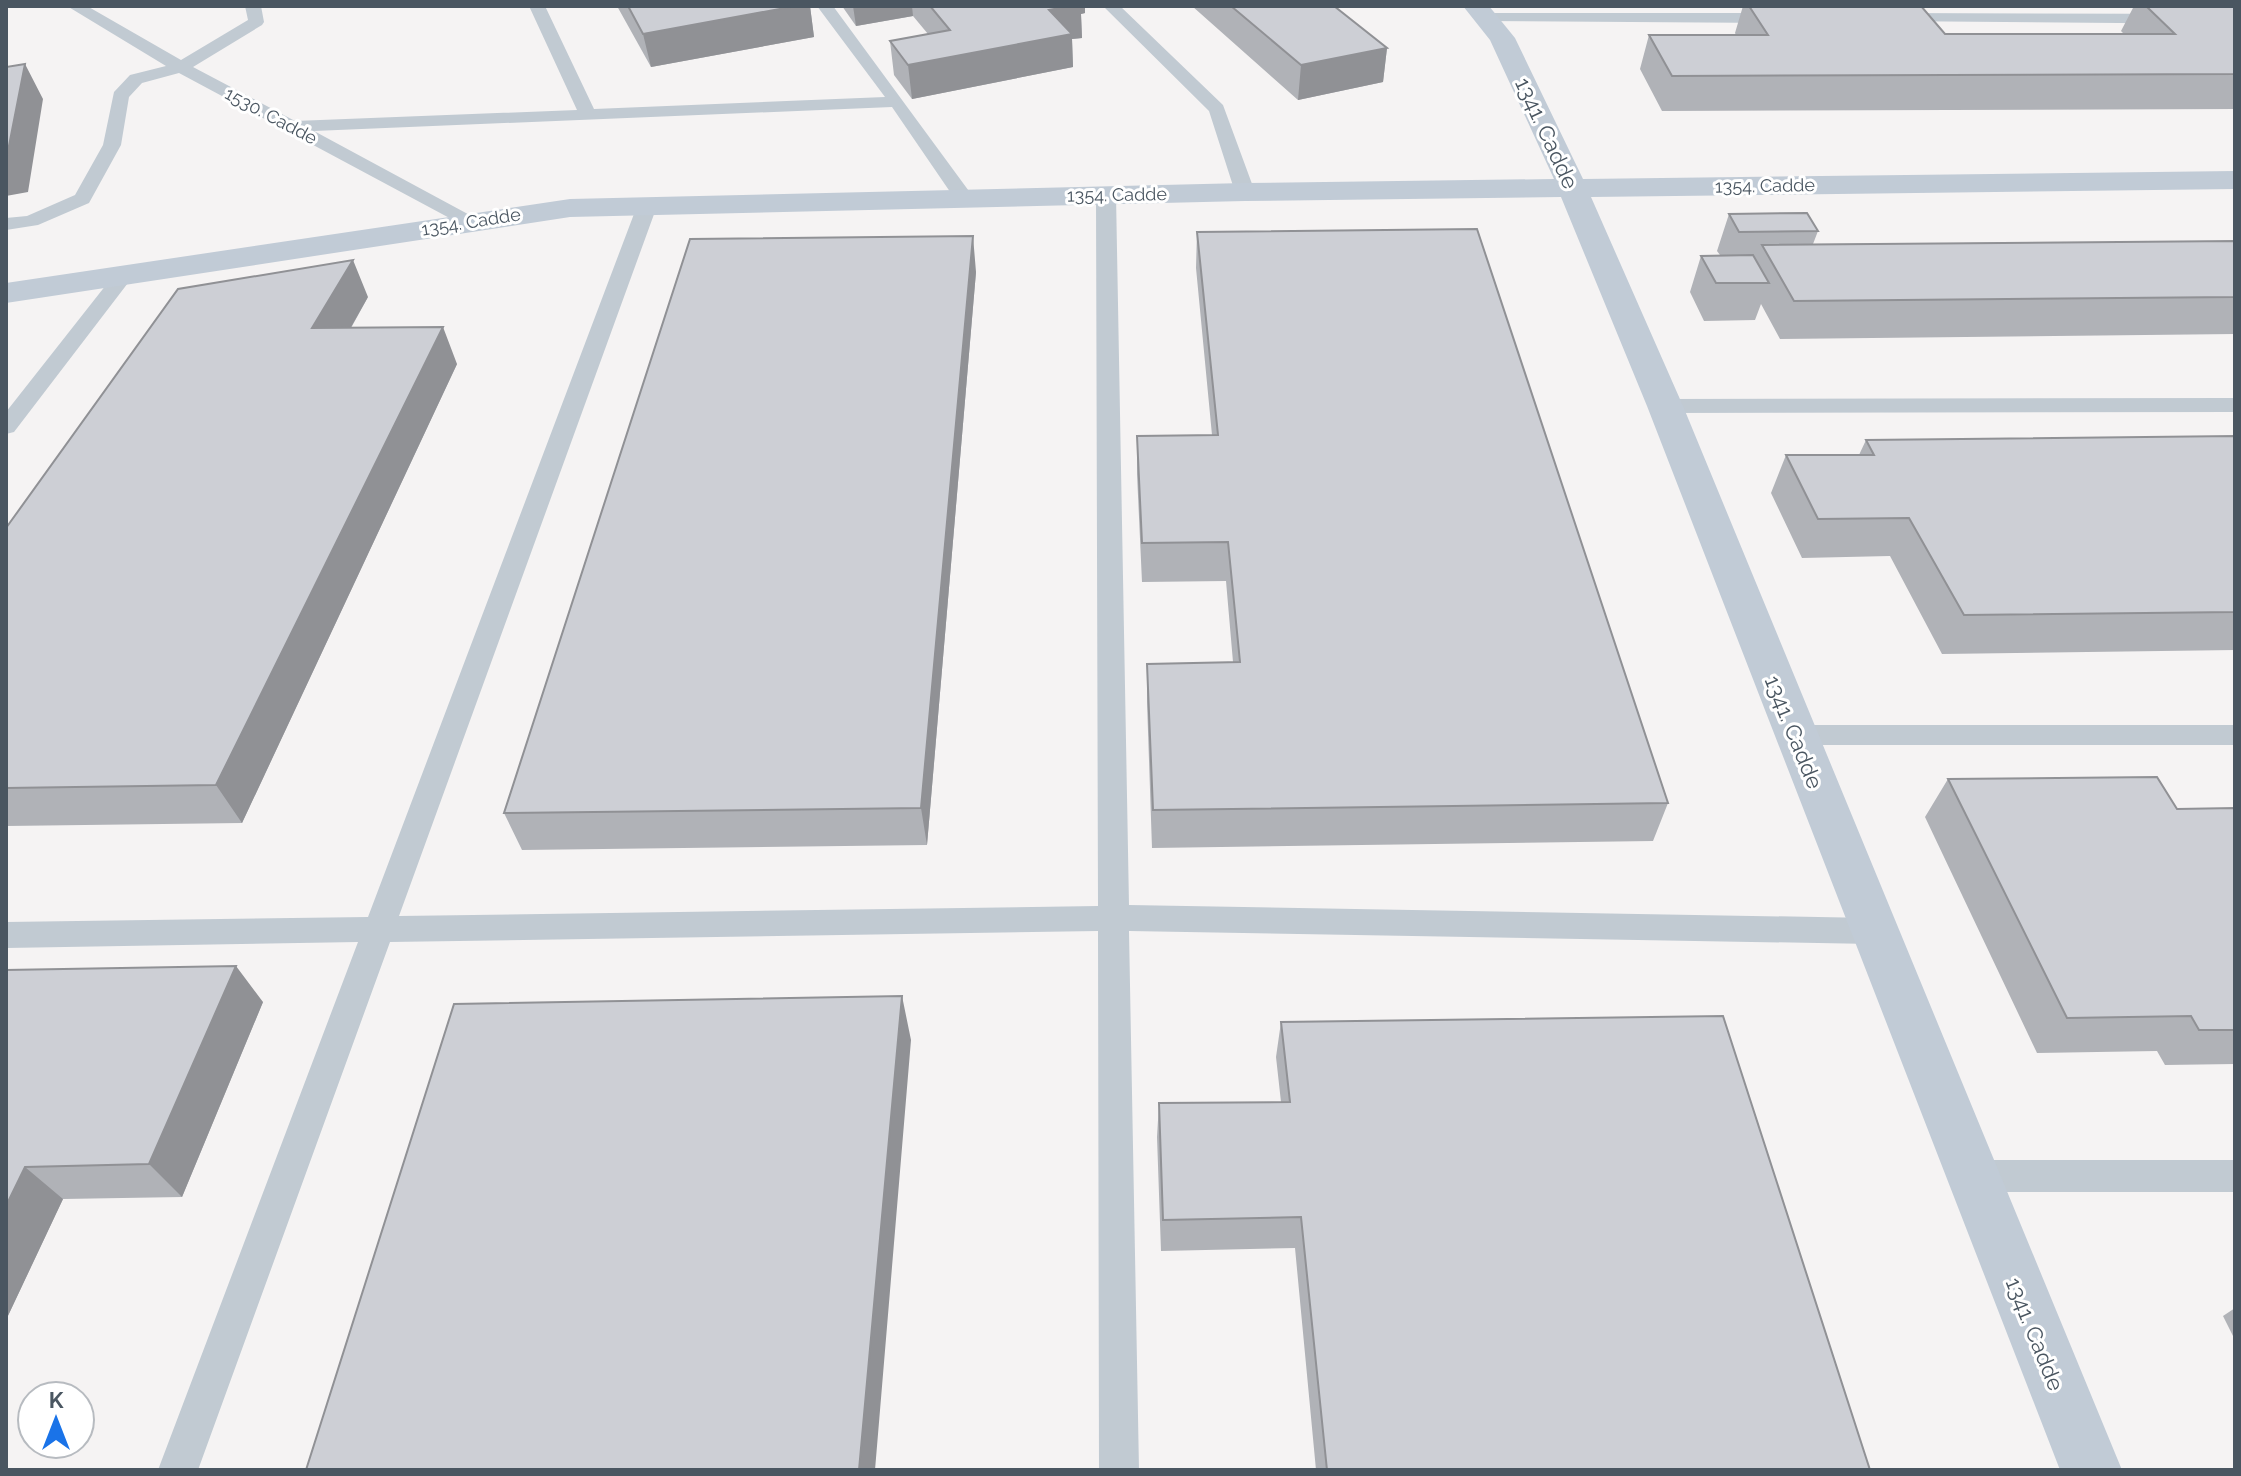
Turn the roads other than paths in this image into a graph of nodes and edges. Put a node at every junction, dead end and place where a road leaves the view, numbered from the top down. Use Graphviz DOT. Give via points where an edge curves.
graph roads {
  1 [pos="75,6"];
  2 [pos="253,6"];
  3 [pos="537,6"];
  4 [pos="825,6"];
  5 [pos="1111,6"];
  6 [pos="1688,6"];
  7 [pos="1481,12"];
  8 [pos="1673,18"];
  9 [pos="1798,18"];
  10 [pos="1876,18"];
  11 [pos="2235,19"];
  12 [pos="181,67"];
  13 [pos="897,102"];
  14 [pos="588,115"];
  15 [pos="292,127"];
  16 [pos="2235,180"];
  17 [pos="1573,189"];
  18 [pos="1245,192"];
  19 [pos="1106,195"];
  20 [pos="964,198"];
  21 [pos="647,206"];
  22 [pos="470,223"];
  23 [pos="6,224"];
  24 [pos="124,275"];
  25 [pos="6,293"];
  26 [pos="2235,405"];
  27 [pos="1665,406"];
  28 [pos="6,427"];
  29 [pos="1795,735"];
  30 [pos="2235,735"];
  31 [pos="1116,918"];
  32 [pos="377,929"];
  33 [pos="1872,931"];
  34 [pos="6,935"];
  35 [pos="1971,1176"];
  36 [pos="2235,1176"];
  37 [pos="178,1470"];
  38 [pos="1119,1470"];
  39 [pos="2091,1470"];
  1 -- 12 [label="lane, 1530. Cadde"];
  2 -- 12 [label="lane" via="256,22"];
  3 -- 14 [label="lane"];
  4 -- 13 [label="lane"];
  5 -- 18 [label="lane" via="1217,109"];
  6 -- 8 [label="lane"];
  7 -- 8 [label="lane"];
  7 -- 17 [label="main road, 1341. Cadde" via="1502,38"];
  8 -- 9 [label="lane"];
  10 -- 11 [label="lane"];
  12 -- 15 [label="lane, 1530. Cadde"];
  12 -- 23 [label="lane" via="136,79 120,96 112,145 82,199 31,221"];
  13 -- 14 [label="lane"];
  13 -- 20 [label="lane"];
  14 -- 15 [label="lane"];
  15 -- 22 [label="lane, 1530. Cadde"];
  16 -- 17 [label="main road, 1354. Cadde"];
  17 -- 18 [label="main road, 1354. Cadde"];
  17 -- 27 [label="main road, 1341. Cadde"];
  18 -- 19 [label="main road, 1354. Cadde"];
  19 -- 20 [label="main road, 1354. Cadde"];
  19 -- 31 [label="lane"];
  20 -- 21 [label="main road, 1354. Cadde"];
  21 -- 22 [label="main road, 1354. Cadde" via="570,208"];
  21 -- 32 [label="lane"];
  22 -- 24 [label="main road, 1354. Cadde"];
  24 -- 25 [label="main road, 1354. Cadde"];
  24 -- 28 [label="lane"];
  26 -- 27 [label="lane"];
  27 -- 29 [label="main road, 1341. Cadde"];
  29 -- 30 [label="lane"];
  29 -- 33 [label="main road, 1341. Cadde"];
  31 -- 32 [label="lane"];
  31 -- 33 [label="lane"];
  31 -- 38 [label="lane"];
  32 -- 34 [label="lane"];
  32 -- 37 [label="lane"];
  33 -- 35 [label="main road, 1341. Cadde"];
  35 -- 36 [label="lane"];
  35 -- 39 [label="main road, 1341. Cadde"];
}
